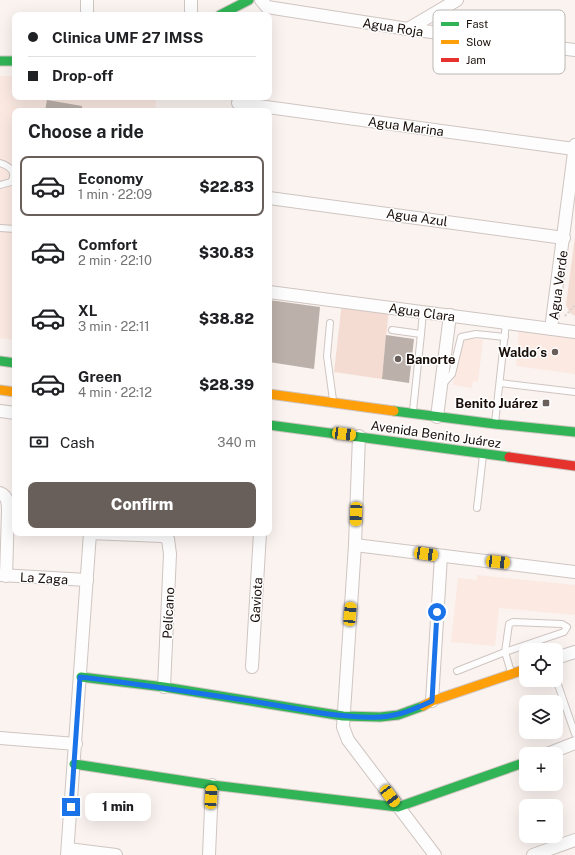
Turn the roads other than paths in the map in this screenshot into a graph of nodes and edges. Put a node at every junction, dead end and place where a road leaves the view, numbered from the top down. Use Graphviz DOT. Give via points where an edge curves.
graph roads {
  1 [pos="87,0"];
  2 [pos="191,0"];
  3 [pos="261,0"];
  4 [pos="457,0"];
  5 [pos="243,7"];
  6 [pos="441,10"];
  7 [pos="87,12"];
  8 [pos="191,12"];
  9 [pos="229,12"];
  10 [pos="433,15"];
  11 [pos="408,30"];
  12 [pos="433,33"];
  13 [pos="565,49"];
  14 [pos="575,50"];
  15 [pos="0,61"];
  16 [pos="12,61"];
  17 [pos="238,104"];
  18 [pos="269,108"];
  19 [pos="272,108"];
  20 [pos="575,147"];
  21 [pos="0,163"];
  22 [pos="12,170"];
  23 [pos="12,177"];
  24 [pos="0,185"];
  25 [pos="272,198"];
  26 [pos="0,228"];
  27 [pos="12,229"];
  28 [pos="564,238"];
  29 [pos="272,292"];
  30 [pos="423,312"];
  31 [pos="450,315"];
  32 [pos="506,323"];
  33 [pos="330,324"];
  34 [pos="551,329"];
  35 [pos="392,330"];
  36 [pos="575,332"];
  37 [pos="421,334"];
  38 [pos="505,337"];
  39 [pos="0,361"];
  40 [pos="12,363"];
  41 [pos="500,384"];
  42 [pos="441,386"];
  43 [pos="0,390"];
  44 [pos="12,392"];
  45 [pos="575,392"];
  46 [pos="272,394"];
  47 [pos="334,403"];
  48 [pos="0,411"];
  49 [pos="12,412"];
  50 [pos="413,414"];
  51 [pos="436,417"];
  52 [pos="495,424"];
  53 [pos="272,425"];
  54 [pos="575,432"];
  55 [pos="359,436"];
  56 [pos="483,454"];
  57 [pos="575,466"];
  58 [pos="2,494"];
  59 [pos="477,508"];
  60 [pos="90,536"];
  61 [pos="162,536"];
  62 [pos="260,536"];
  63 [pos="355,545"];
  64 [pos="441,556"];
  65 [pos="575,572"];
  66 [pos="3,576"];
  67 [pos="87,580"];
  68 [pos="506,652"];
  69 [pos="575,652"];
  70 [pos="563,656"];
  71 [pos="252,667"];
  72 [pos="457,671"];
  73 [pos="519,671"];
  74 [pos="511,674"];
  75 [pos="80,677"];
  76 [pos="164,687"];
  77 [pos="559,687"];
  78 [pos="432,701"];
  79 [pos="343,716"];
  80 [pos="575,734"];
  81 [pos="0,738"];
  82 [pos="575,743"];
  83 [pos="76,744"];
  84 [pos="563,748"];
  85 [pos="74,764"];
  86 [pos="519,765"];
  87 [pos="212,785"];
  88 [pos="398,808"];
  89 [pos="575,840"];
  90 [pos="561,850"];
  91 [pos="67,852"];
  92 [pos="116,855"];
  93 [pos="209,855"];
  94 [pos="435,855"];
  95 [pos="533,855"];
  1 -- 7 [label="street"];
  2 -- 8 [label="street"];
  3 -- 11 [label="street, Agua Roja" via="267,7"];
  4 -- 6 [label="street"];
  5 -- 9 [label="street"];
  10 -- 11 [label="street"];
  11 -- 12 [label="street, Agua Roja"];
  13 -- 14 [label="street, Agua Roja"];
  15 -- 16 [label="street"];
  17 -- 18 [label="street, Agua Marina"];
  19 -- 20 [label="street, Agua Marina"];
  20 -- 28 [label="street, Agua Verde"];
  21 -- 22 [label="lane" via="9,166"];
  23 -- 24 [label="lane" via="11,182"];
  25 -- 28 [label="street, Agua Azul"];
  26 -- 27 [label="lane"];
  28 -- 34 [label="street, Agua Verde"];
  29 -- 30 [label="street, Agua Clara"];
  30 -- 31 [label="street, Agua Clara"];
  30 -- 37 [label="lane"];
  31 -- 32 [label="street, Agua Clara"];
  31 -- 42 [label="street"];
  32 -- 34 [label="street, Agua Clara"];
  32 -- 38 [label="lane"];
  33 -- 47 [label="lane" via="327,356"];
  34 -- 36 [label="street, Agua Clara"];
  35 -- 37 [label="lane"];
  37 -- 50 [label="lane"];
  38 -- 41 [label="lane"];
  38 -- 42 [label="lane" via="476,334 461,337 452,374"];
  39 -- 40 [label="street"];
  41 -- 45 [label="lane"];
  41 -- 52 [label="lane"];
  42 -- 51 [label="street"];
  43 -- 44 [label="street"];
  46 -- 47 [label="street, Avenida Benito Juárez"];
  47 -- 50 [label="street, Avenida Benito Juárez"];
  48 -- 49 [label="street"];
  50 -- 51 [label="street, Avenida Benito Juárez"];
  51 -- 52 [label="street, Avenida Benito Juárez"];
  52 -- 54 [label="street, Avenida Benito Juárez"];
  53 -- 55 [label="street, Avenida Benito Juárez"];
  55 -- 56 [label="street, Avenida Benito Juárez"];
  55 -- 63 [label="street"];
  56 -- 57 [label="street, Avenida Benito Juárez"];
  56 -- 59 [label="lane"];
  58 -- 66 [label="street" via="8,501"];
  60 -- 67 [label="street"];
  61 -- 76 [label="street, Pelícano" via="168,539 170,554"];
  62 -- 71 [label="street, Gaviota"];
  63 -- 64 [label="street"];
  63 -- 79 [label="street"];
  64 -- 65 [label="street"];
  64 -- 78 [label="street"];
  66 -- 67 [label="street, La Zaga"];
  67 -- 75 [label="street"];
  68 -- 68 [label="lane" via="507,628 513,622 562,624 567,627 564,632"];
  68 -- 72 [label="lane"];
  68 -- 74 [label="lane"];
  69 -- 70 [label="street"];
  73 -- 74 [label="street"];
  74 -- 78 [label="street"];
  75 -- 76 [label="street"];
  75 -- 83 [label="street"];
  76 -- 79 [label="street"];
  77 -- 80 [label="lane"];
  78 -- 79 [label="street" via="398,715"];
  79 -- 88 [label="street" via="343,727 348,740"];
  81 -- 83 [label="street"];
  82 -- 84 [label="street"];
  83 -- 85 [label="street"];
  85 -- 87 [label="street"];
  85 -- 91 [label="street"];
  86 -- 88 [label="street"];
  87 -- 88 [label="street"];
  87 -- 93 [label="street"];
  88 -- 94 [label="street"];
  89 -- 90 [label="street"];
  90 -- 95 [label="street"];
  91 -- 92 [label="street"];
}
